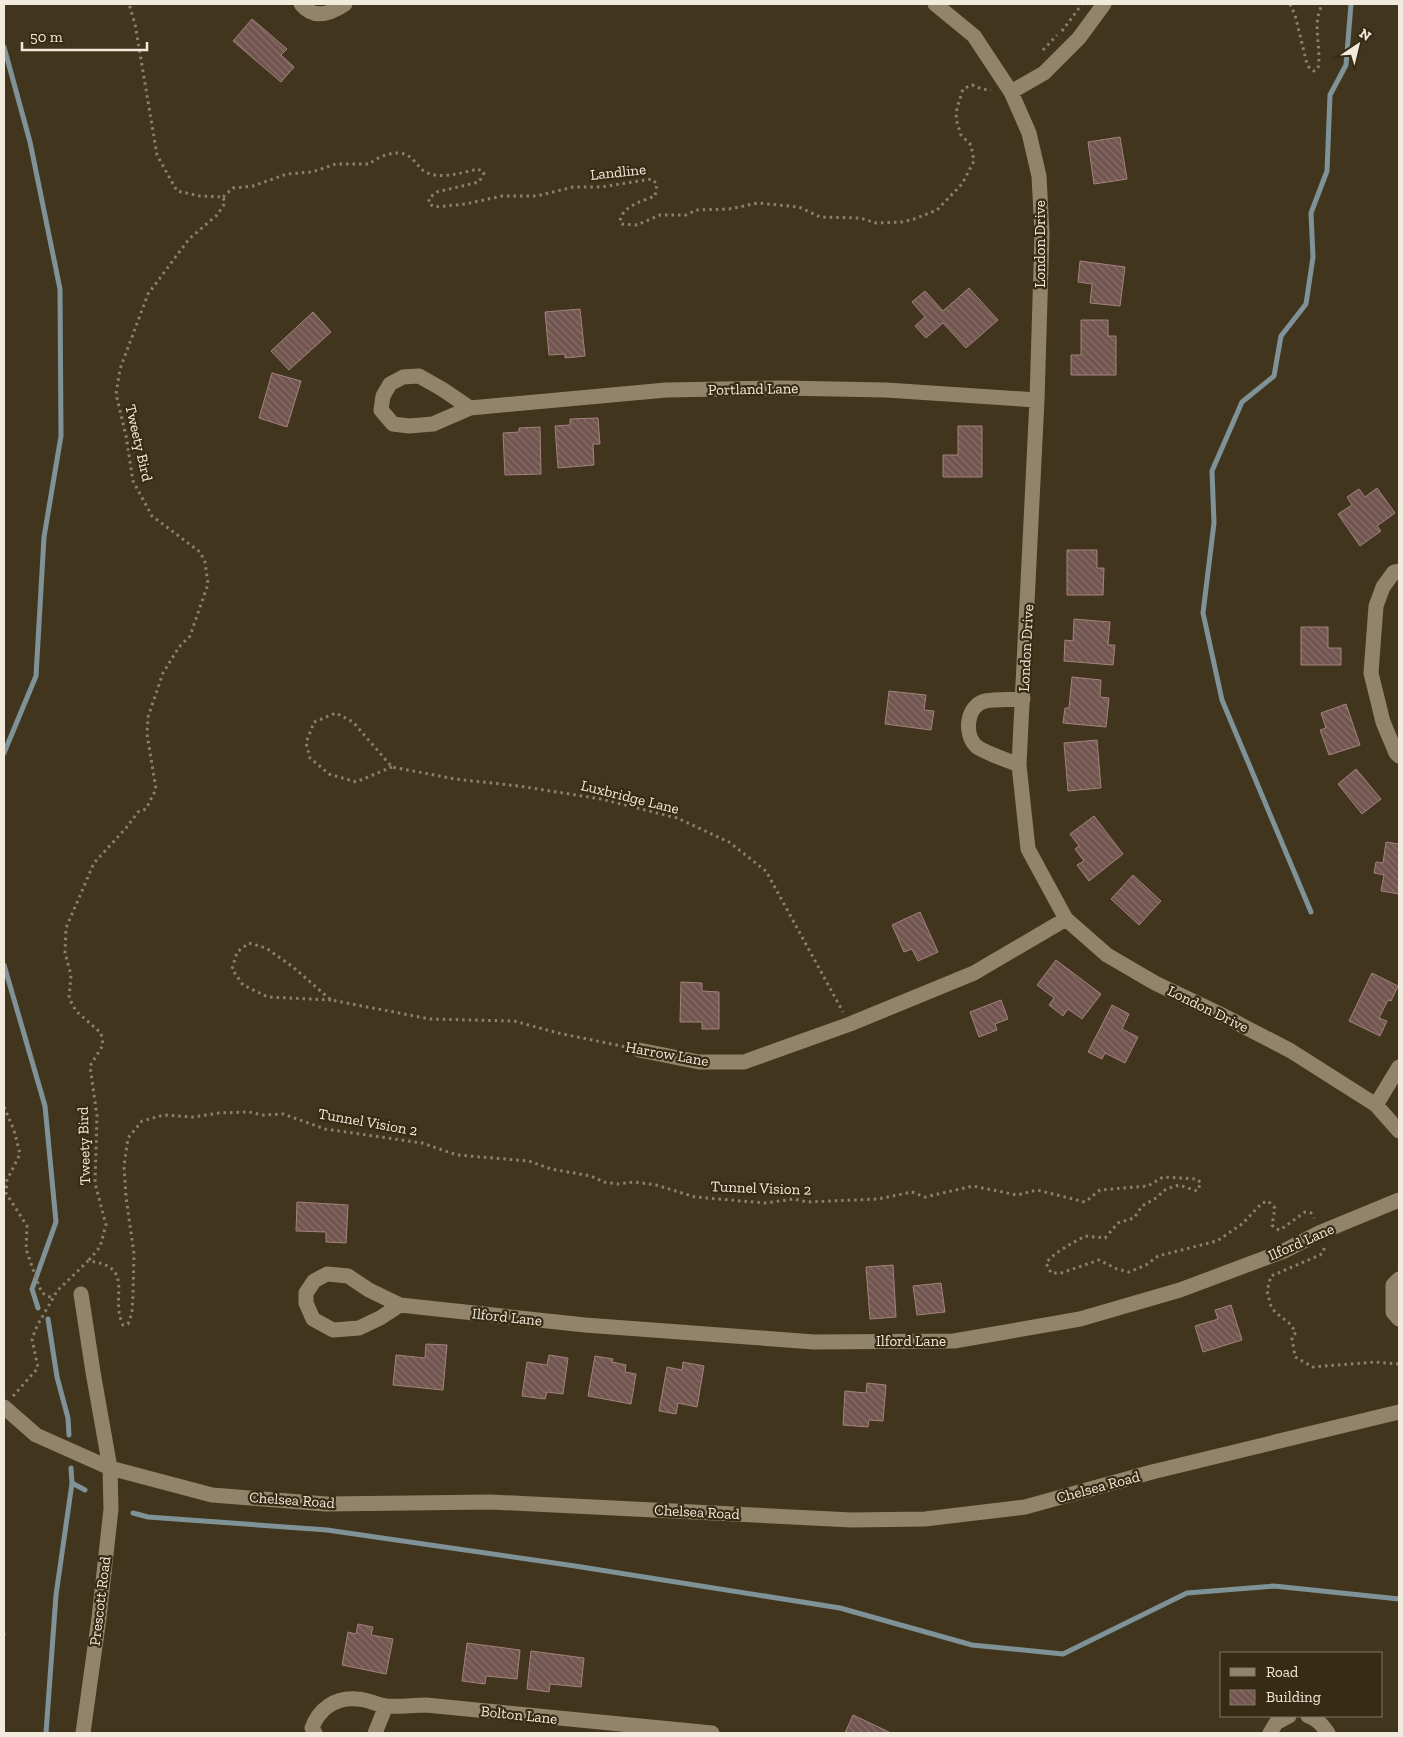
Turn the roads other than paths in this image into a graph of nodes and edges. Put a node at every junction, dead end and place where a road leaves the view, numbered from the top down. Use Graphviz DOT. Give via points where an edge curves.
graph roads {
  1 [pos="301,4"];
  2 [pos="344,4"];
  3 [pos="935,4"];
  4 [pos="1104,4"];
  5 [pos="1005,90"];
  6 [pos="1037,400"];
  7 [pos="470,408"];
  8 [pos="1399,571"];
  9 [pos="1023,699"];
  10 [pos="1399,756"];
  11 [pos="1019,765"];
  12 [pos="1066,919"];
  13 [pos="639,1050"];
  14 [pos="1399,1067"];
  15 [pos="1376,1105"];
  16 [pos="1399,1131"];
  17 [pos="1399,1200"];
  18 [pos="1399,1280"];
  19 [pos="81,1294"];
  20 [pos="400,1305"];
  21 [pos="1399,1319"];
  22 [pos="8,1402"];
  23 [pos="1399,1412"];
  24 [pos="110,1468"];
  25 [pos="386,1706"];
  26 [pos="1287,1717"];
  27 [pos="1313,1717"];
  28 [pos="648,1730"];
  29 [pos="83,1733"];
  30 [pos="315,1733"];
  31 [pos="375,1733"];
  32 [pos="708,1733"];
  33 [pos="712,1733"];
  34 [pos="1270,1733"];
  35 [pos="1328,1733"];
  1 -- 2 [label="street" via="306,10 322,15"];
  3 -- 5 [label="street, London Drive" via="974,36"];
  4 -- 5 [label="street" via="1080,38 1044,73"];
  5 -- 6 [label="street, London Drive" via="1029,133 1039,176 1042,233"];
  6 -- 7 [label="street, Portland Lane" via="886,390 782,388 666,390"];
  6 -- 9 [label="street, London Drive"];
  7 -- 7 [label="street, Portland Lane" via="433,424 409,426 393,424 381,410 383,396 390,384 403,376 419,376"];
  8 -- 10 [label="street" via="1394,572 1383,587 1376,606 1371,673 1383,722"];
  9 -- 11 [label="street, London Drive"];
  9 -- 11 [label="street" via="982,702 972,711 968,723 977,746"];
  11 -- 12 [label="street, London Drive" via="1028,849"];
  12 -- 13 [label="street, Harrow Lane" via="974,973 850,1024 744,1062 699,1062"];
  12 -- 15 [label="street, London Drive" via="1107,955 1155,983 1291,1051"];
  14 -- 15 [label="street"];
  15 -- 16 [label="street, London Drive"];
  17 -- 20 [label="street, Ilford Lane" via="1284,1251 1180,1290 1080,1319 954,1341 814,1342 585,1325"];
  18 -- 21 [label="street" via="1393,1285 1393,1312"];
  19 -- 24 [label="street, Prescott Road"];
  20 -- 20 [label="street, Ilford Lane" via="359,1328 333,1330 313,1319 306,1303 306,1293 314,1281 327,1274 348,1276"];
  22 -- 24 [label="street, Chelsea Road" via="36,1435"];
  23 -- 24 [label="street, Chelsea Road" via="1025,1506 925,1519 852,1520 491,1502 326,1504 212,1495"];
  24 -- 29 [label="street, Prescott Road" via="111,1509"];
  25 -- 28 [label="street, Bolton Lane" via="426,1705"];
  25 -- 30 [label="street, Bolton Lane" via="356,1698 339,1700 325,1707 317,1716 312,1728"];
  25 -- 31 [label="street"];
  26 -- 34 [label="street" via="1276,1723"];
  27 -- 35 [label="street"];
  28 -- 32 [label="street, Bolton Lane"];
  32 -- 33 [label="street, Bolton Lane"];
}
